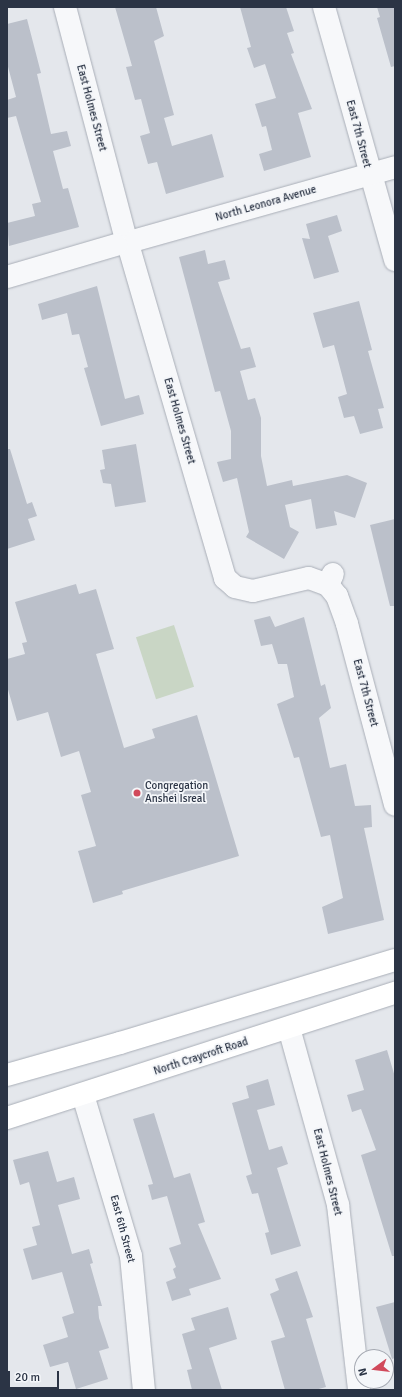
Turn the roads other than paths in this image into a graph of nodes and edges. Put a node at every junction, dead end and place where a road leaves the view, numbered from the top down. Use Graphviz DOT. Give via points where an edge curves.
graph roads {
  1 [pos="65,7"];
  2 [pos="324,7"];
  3 [pos="395,167"];
  4 [pos="370,174"];
  5 [pos="126,242"];
  6 [pos="395,260"];
  7 [pos="7,277"];
  8 [pos="330,579"];
  9 [pos="395,805"];
  10 [pos="395,960"];
  11 [pos="395,993"];
  12 [pos="289,1028"];
  13 [pos="7,1075"];
  14 [pos="83,1096"];
  15 [pos="7,1118"];
  16 [pos="144,1390"];
  17 [pos="359,1390"];
  1 -- 5 [label="street, East Holmes Street"];
  2 -- 4 [label="street, East 7th Street"];
  3 -- 4 [label="street, North Leonora Avenue"];
  4 -- 5 [label="street, North Leonora Avenue"];
  4 -- 6 [label="street, East 7th Street"];
  5 -- 7 [label="street, North Leonora Avenue"];
  5 -- 8 [label="street, East Holmes Street" via="225,578 235,587 253,591 309,578"];
  8 -- 9 [label="street, East 7th Street" via="347,624"];
  10 -- 13 [label="main road"];
  11 -- 12 [label="main road, North Craycroft Road"];
  12 -- 14 [label="main road, North Craycroft Road"];
  12 -- 17 [label="street, East Holmes Street" via="338,1206"];
  14 -- 15 [label="main road, North Craycroft Road"];
  14 -- 16 [label="street, East 6th Street" via="131,1256"];
}
